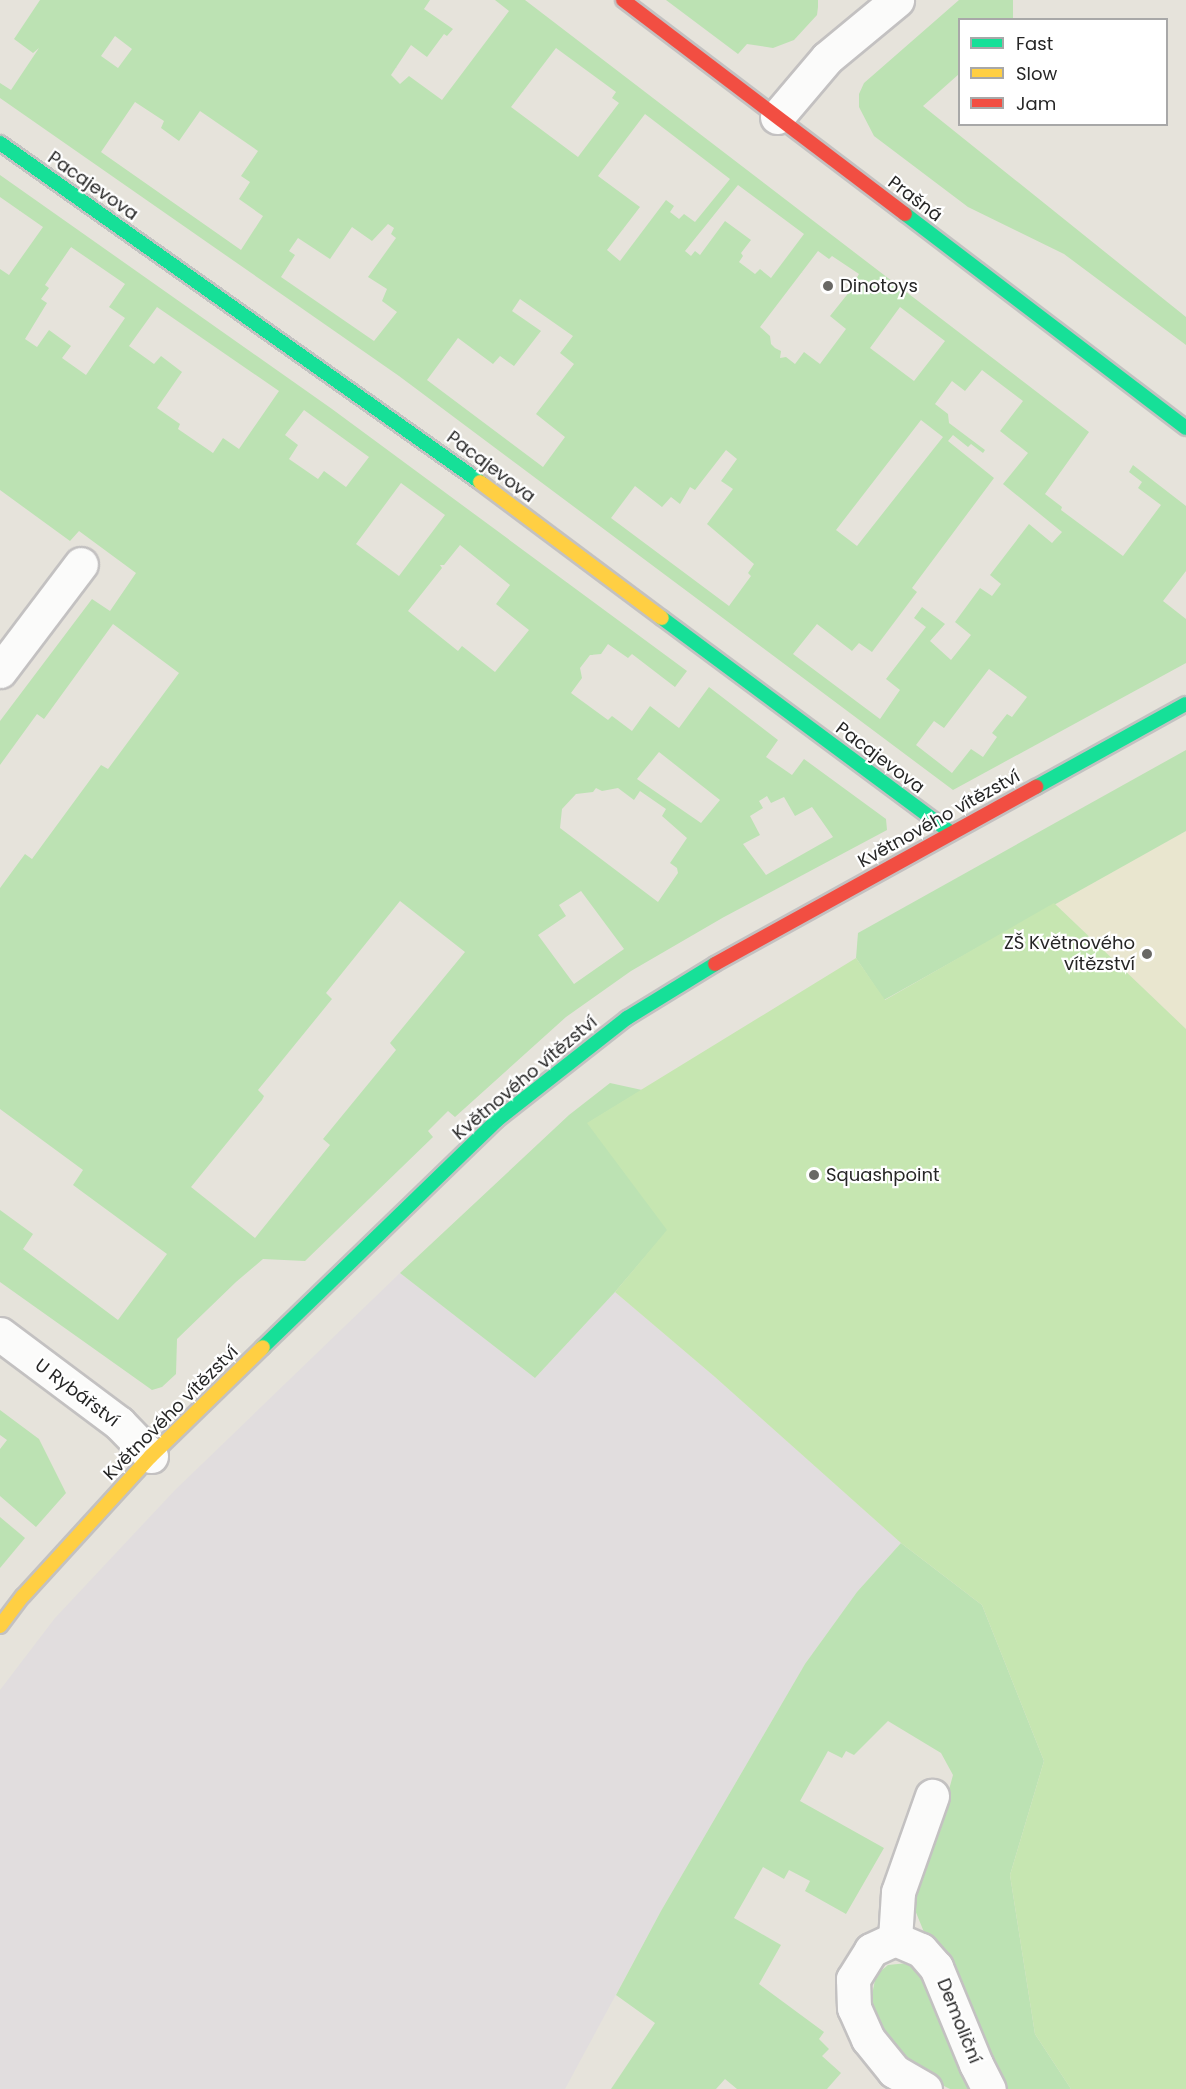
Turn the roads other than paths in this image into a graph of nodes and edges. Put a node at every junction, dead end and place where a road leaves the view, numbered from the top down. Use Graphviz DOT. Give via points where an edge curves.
graph roads {
  1 [pos="623,0"];
  2 [pos="897,0"];
  3 [pos="777,117"];
  4 [pos="0,143"];
  5 [pos="1186,428"];
  6 [pos="81,564"];
  7 [pos="0,671"];
  8 [pos="1186,704"];
  9 [pos="951,833"];
  10 [pos="0,1334"];
  11 [pos="151,1456"];
  12 [pos="0,1626"];
  13 [pos="932,1796"];
  14 [pos="895,1939"];
  15 [pos="925,2089"];
  16 [pos="989,2089"];
  1 -- 3 [label="street, Prašná"];
  2 -- 3 [label="street" via="827,58"];
  3 -- 5 [label="street, Prašná"];
  4 -- 9 [label="street, Pacajevova" via="422,439"];
  6 -- 7 [label="street"];
  8 -- 9 [label="street, Květnového vítězství"];
  9 -- 11 [label="street, Květnového vítězství" via="702,970 627,1018 554,1074 480,1137"];
  10 -- 11 [label="street, U Rybářství" via="119,1423"];
  11 -- 12 [label="street, Květnového vítězství"];
  13 -- 14 [label="street" via="898,1892"];
  14 -- 15 [label="street" via="871,1950 853,1979 854,2008 868,2039 894,2071"];
  14 -- 16 [label="street, Demoliční" via="921,1950 936,1966"];
}
